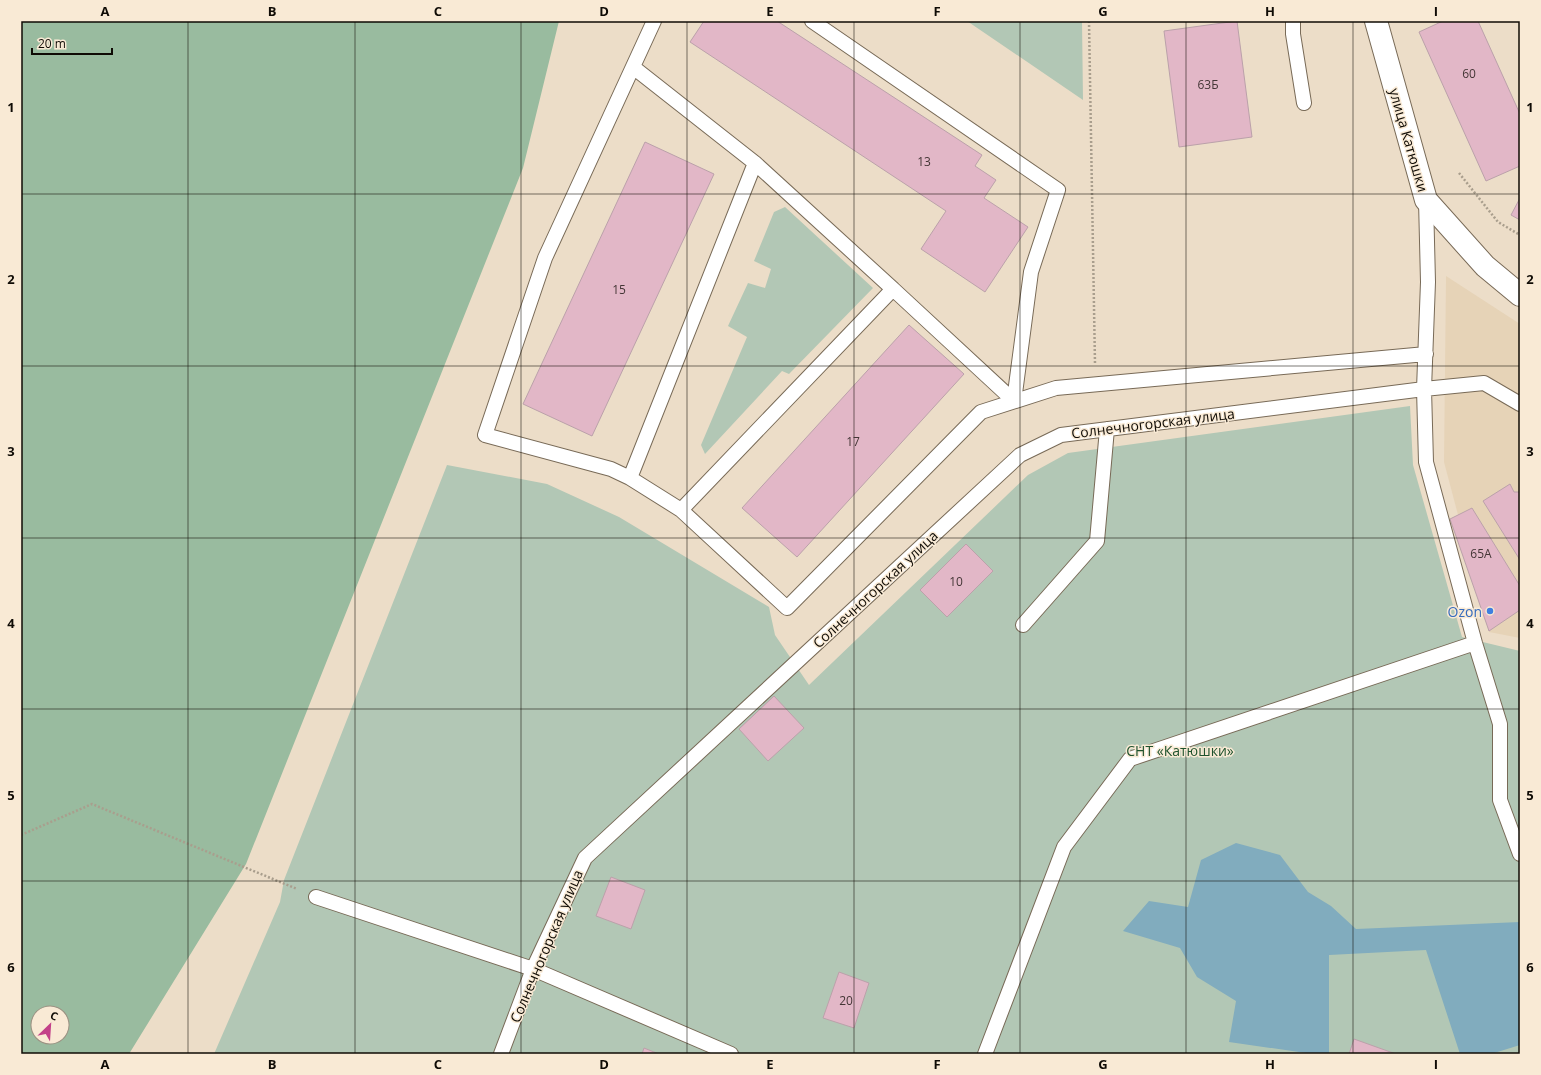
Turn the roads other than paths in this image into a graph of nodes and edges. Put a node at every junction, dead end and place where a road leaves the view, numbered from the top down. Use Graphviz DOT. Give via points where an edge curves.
graph roads {
  1 [pos="654,21"];
  2 [pos="812,21"];
  3 [pos="1293,21"];
  4 [pos="1376,21"];
  5 [pos="633,66"];
  6 [pos="1304,103"];
  7 [pos="755,163"];
  8 [pos="1426,200"];
  9 [pos="893,290"];
  10 [pos="1520,295"];
  11 [pos="1426,354"];
  12 [pos="1424,389"];
  13 [pos="1014,401"];
  14 [pos="1520,404"];
  15 [pos="1106,429"];
  16 [pos="630,478"];
  17 [pos="681,510"];
  18 [pos="1023,625"];
  19 [pos="1476,643"];
  20 [pos="1520,854"];
  21 [pos="316,897"];
  22 [pos="533,969"];
  23 [pos="501,1054"];
  24 [pos="730,1054"];
  25 [pos="985,1054"];
  1 -- 5 [label="lane"];
  2 -- 13 [label="lane" via="1058,190 1031,272"];
  3 -- 6 [label="lane"];
  4 -- 8 [label="street, улица Катюшки"];
  5 -- 7 [label="lane"];
  5 -- 16 [label="lane" via="545,258 485,435 610,469"];
  7 -- 9 [label="lane"];
  7 -- 16 [label="lane"];
  8 -- 10 [label="street, улица Катюшки" via="1485,266"];
  8 -- 11 [label="lane"];
  9 -- 13 [label="lane"];
  9 -- 17 [label="lane"];
  11 -- 12 [label="lane"];
  11 -- 13 [label="lane" via="1056,388"];
  12 -- 14 [label="lane, Солнечногорская улица" via="1484,383"];
  12 -- 15 [label="lane, Солнечногорская улица"];
  12 -- 19 [label="lane" via="1426,462"];
  13 -- 17 [label="lane" via="981,412 787,608"];
  15 -- 18 [label="lane" via="1097,541"];
  15 -- 22 [label="lane, Солнечногорская улица" via="1061,435 1020,454 585,858"];
  16 -- 17 [label="lane"];
  19 -- 20 [label="lane" via="1500,724 1500,800"];
  19 -- 25 [label="lane" via="1130,759 1064,847"];
  21 -- 22 [label="lane"];
  22 -- 23 [label="lane, Солнечногорская улица"];
  22 -- 24 [label="lane"];
}
